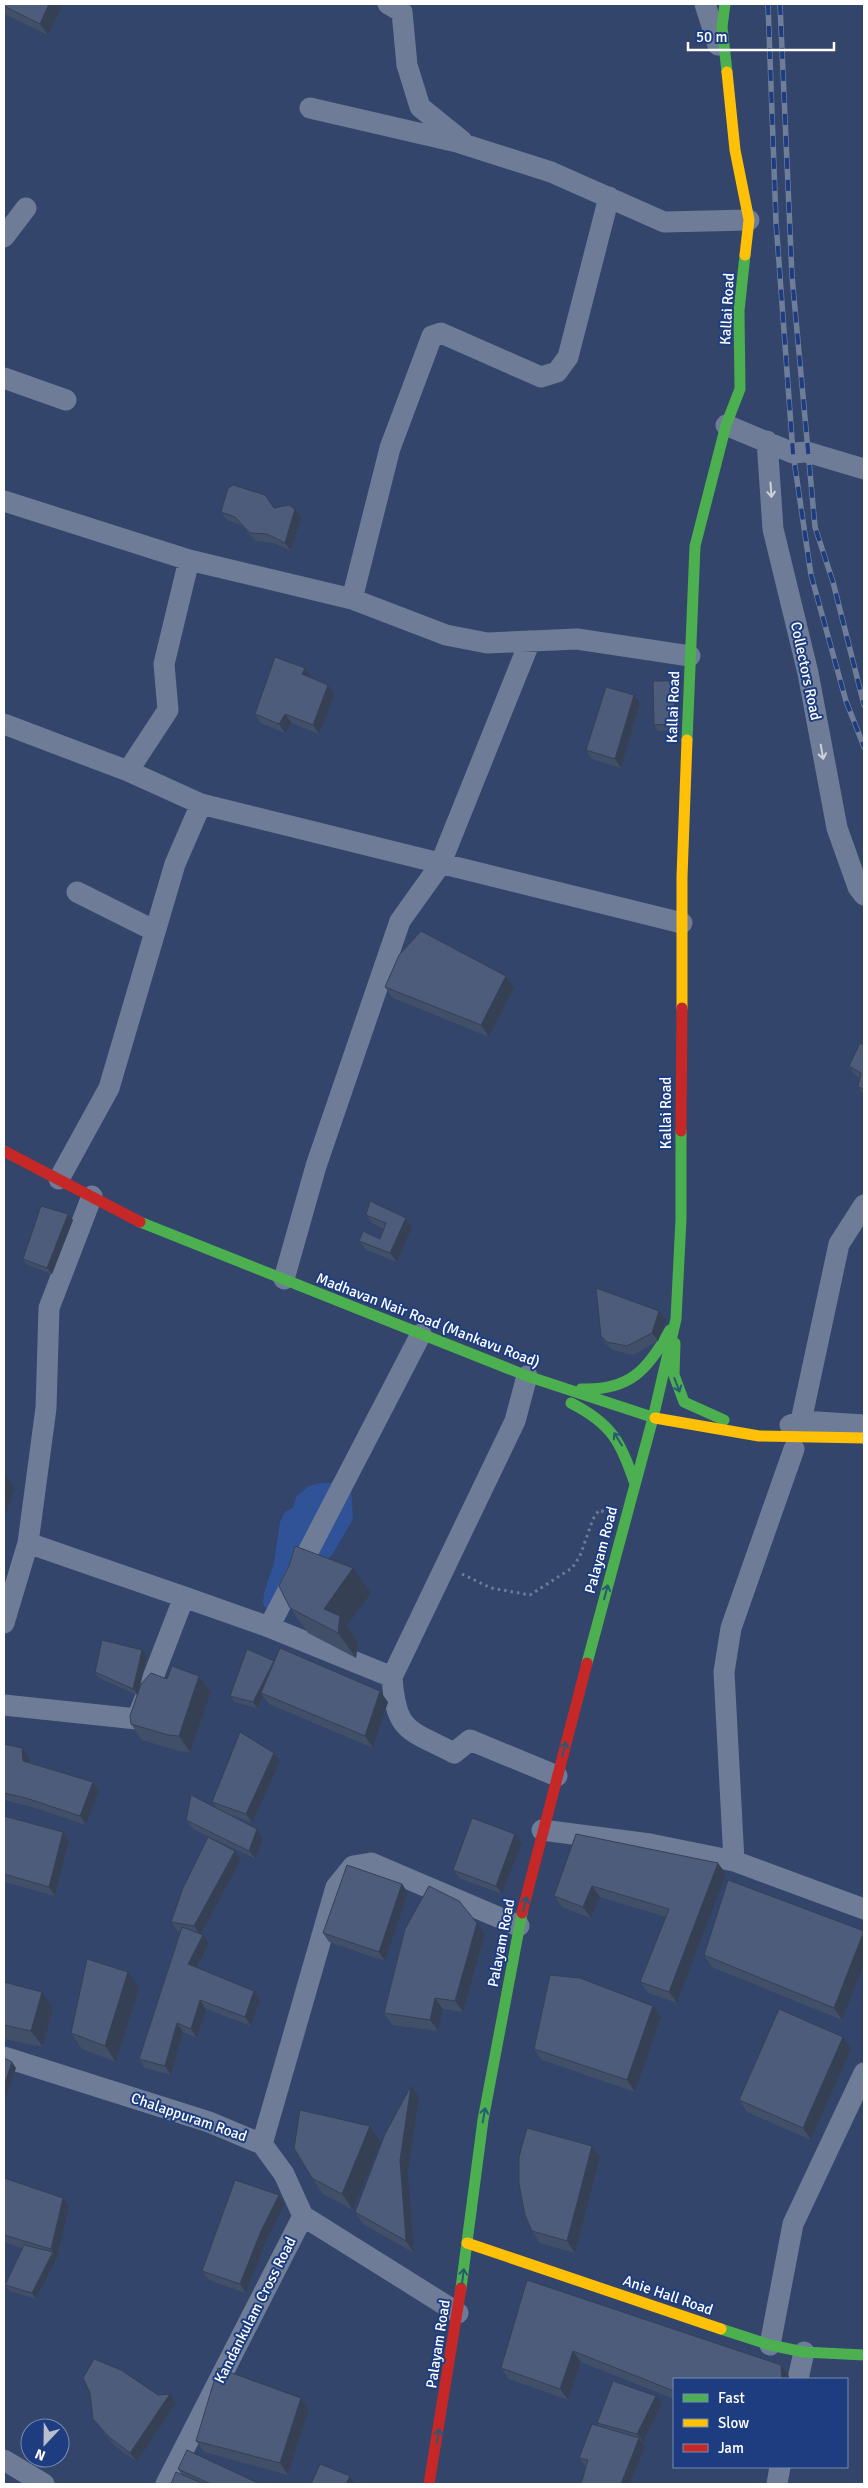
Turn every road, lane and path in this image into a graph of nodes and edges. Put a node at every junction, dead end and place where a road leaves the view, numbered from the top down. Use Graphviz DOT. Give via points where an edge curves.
graph roads {
  1 [pos="388,4"];
  2 [pos="705,4"];
  3 [pos="725,4"];
  4 [pos="728,69"];
  5 [pos="310,108"];
  6 [pos="468,146"];
  7 [pos="609,198"];
  8 [pos="26,208"];
  9 [pos="749,220"];
  10 [pos="4,237"];
  11 [pos="4,378"];
  12 [pos="66,400"];
  13 [pos="726,426"];
  14 [pos="767,441"];
  15 [pos="864,469"];
  16 [pos="4,501"];
  17 [pos="189,560"];
  18 [pos="352,598"];
  19 [pos="530,641"];
  20 [pos="690,656"];
  21 [pos="4,724"];
  22 [pos="128,771"];
  23 [pos="201,804"];
  24 [pos="440,864"];
  25 [pos="77,892"];
  26 [pos="864,895"];
  27 [pos="682,923"];
  28 [pos="155,931"];
  29 [pos="4,1151"];
  30 [pos="59,1179"];
  31 [pos="92,1196"];
  32 [pos="864,1205"];
  33 [pos="284,1279"];
  34 [pos="676,1319"];
  35 [pos="421,1334"];
  36 [pos="527,1376"];
  37 [pos="560,1386"];
  38 [pos="653,1418"];
  39 [pos="801,1421"];
  40 [pos="864,1425"];
  41 [pos="749,1434"];
  42 [pos="864,1438"];
  43 [pos="794,1449"];
  44 [pos="864,1451"];
  45 [pos="635,1484"];
  46 [pos="626,1516"];
  47 [pos="28,1543"];
  48 [pos="446,1566"];
  49 [pos="184,1597"];
  50 [pos="4,1623"];
  51 [pos="269,1627"];
  52 [pos="392,1677"];
  53 [pos="4,1705"];
  54 [pos="557,1776"];
  55 [pos="542,1830"];
  56 [pos="734,1861"];
  57 [pos="864,1909"];
  58 [pos="519,1926"];
  59 [pos="4,2057"];
  60 [pos="864,2072"];
  61 [pos="262,2144"];
  62 [pos="304,2216"];
  63 [pos="467,2243"];
  64 [pos="458,2313"];
  65 [pos="770,2345"];
  66 [pos="804,2352"];
  67 [pos="864,2355"];
  68 [pos="798,2378"];
  69 [pos="4,2460"];
  70 [pos="780,2468"];
  71 [pos="44,2484"];
  72 [pos="166,2484"];
  73 [pos="429,2484"];
  74 [pos="777,2484"];
  1 -- 6 [label="street" via="402,12 407,65 420,107"];
  2 -- 4 [label="street"];
  3 -- 4 [label="main road, Kallai Road" via="722,27"];
  4 -- 9 [label="main road, Kallai Road" via="735,150"];
  5 -- 6 [label="street"];
  6 -- 7 [label="street" via="551,172"];
  7 -- 9 [label="street" via="664,222"];
  7 -- 18 [label="street" via="568,358 557,372 541,377 441,333 432,336 390,448"];
  8 -- 10 [label="street"];
  9 -- 13 [label="main road, Kallai Road" via="739,311 740,389"];
  11 -- 12 [label="street"];
  13 -- 14 [label="street"];
  13 -- 20 [label="main road, Kallai Road" via="694,546"];
  14 -- 15 [label="street" via="793,453 807,452"];
  14 -- 26 [label="street, Collectors Road, one-way" via="774,529 808,673 836,828"];
  16 -- 17 [label="street"];
  17 -- 18 [label="street"];
  17 -- 22 [label="street" via="164,664 168,710"];
  18 -- 19 [label="street" via="446,635 488,643"];
  19 -- 20 [label="street" via="577,639"];
  19 -- 24 [label="street"];
  20 -- 27 [label="main road, Kallai Road"];
  21 -- 22 [label="street"];
  22 -- 23 [label="street"];
  23 -- 24 [label="street"];
  23 -- 28 [label="street" via="175,864"];
  24 -- 27 [label="street"];
  24 -- 33 [label="street" via="400,921 316,1166"];
  25 -- 28 [label="street"];
  27 -- 34 [label="main road, Kallai Road" via="681,1219"];
  28 -- 30 [label="street" via="109,1088"];
  29 -- 30 [label="main road, Madhavan Nair Road (Mankavu Road)"];
  30 -- 31 [label="main road, Madhavan Nair Road (Mankavu Road)"];
  31 -- 33 [label="main road, Madhavan Nair Road (Mankavu Road)" via="144,1224"];
  31 -- 47 [label="street" via="49,1308 46,1408"];
  32 -- 39 [label="street" via="839,1244"];
  33 -- 35 [label="main road, Madhavan Nair Road (Mankavu Road)"];
  34 -- 37 [label="main road" via="643,1372 601,1390"];
  34 -- 38 [label="main road, Kallai Road"];
  34 -- 41 [label="main road, one-way" via="674,1375 684,1402"];
  35 -- 36 [label="main road, Madhavan Nair Road (Mankavu Road)"];
  35 -- 51 [label="street"];
  36 -- 37 [label="main road, Madhavan Nair Road (Mankavu Road)"];
  45 -- 36 [label="main road, one-way" via="622,1444 610,1427 592,1413 544,1389"];
  36 -- 48 [label="street" via="515,1421"];
  37 -- 38 [label="main road, Madhavan Nair Road (Mankavu Road)"];
  38 -- 41 [label="main road, Madhavan Nair Road (Mankavu Road)"];
  38 -- 45 [label="main road, Palayam Road"];
  39 -- 40 [label="street"];
  39 -- 41 [label="street"];
  41 -- 42 [label="main road, Madhavan Nair Road (Mankavu Road)"];
  41 -- 43 [label="street"];
  43 -- 44 [label="street"];
  43 -- 56 [label="street" via="731,1628 725,1663"];
  45 -- 46 [label="main road, Palayam Road"];
  46 -- 48 [label="path" via="599,1510 572,1568 530,1595 491,1588"];
  54 -- 46 [label="main road, Palayam Road, one-way"];
  47 -- 49 [label="street"];
  47 -- 50 [label="street"];
  48 -- 52 [label="street"];
  49 -- 51 [label="street"];
  49 -- 53 [label="street" via="137,1719"];
  51 -- 52 [label="street"];
  52 -- 54 [label="street" via="394,1706 406,1728 454,1753 470,1740"];
  54 -- 55 [label="main road, Palayam Road"];
  55 -- 56 [label="street" via="650,1844"];
  58 -- 55 [label="main road, Palayam Road, one-way"];
  56 -- 57 [label="street"];
  58 -- 61 [label="street" via="371,1862 352,1866 336,1888"];
  63 -- 58 [label="main road, Palayam Road, one-way" via="483,2120"];
  59 -- 61 [label="street, Chalappuram Road" via="209,2122"];
  60 -- 65 [label="street" via="793,2224"];
  61 -- 62 [label="street, Chalappuram Road" via="284,2174"];
  62 -- 64 [label="street"];
  62 -- 72 [label="street, Kandankulam Cross Road"];
  64 -- 63 [label="main road, Palayam Road, one-way"];
  63 -- 65 [label="main road, Anie Hall Road"];
  73 -- 64 [label="main road, Palayam Road, one-way"];
  65 -- 66 [label="main road, Anie Hall Road"];
  66 -- 67 [label="main road, Anie Hall Road"];
  66 -- 68 [label="street"];
  69 -- 71 [label="street"];
  70 -- 74 [label="street"];
}
